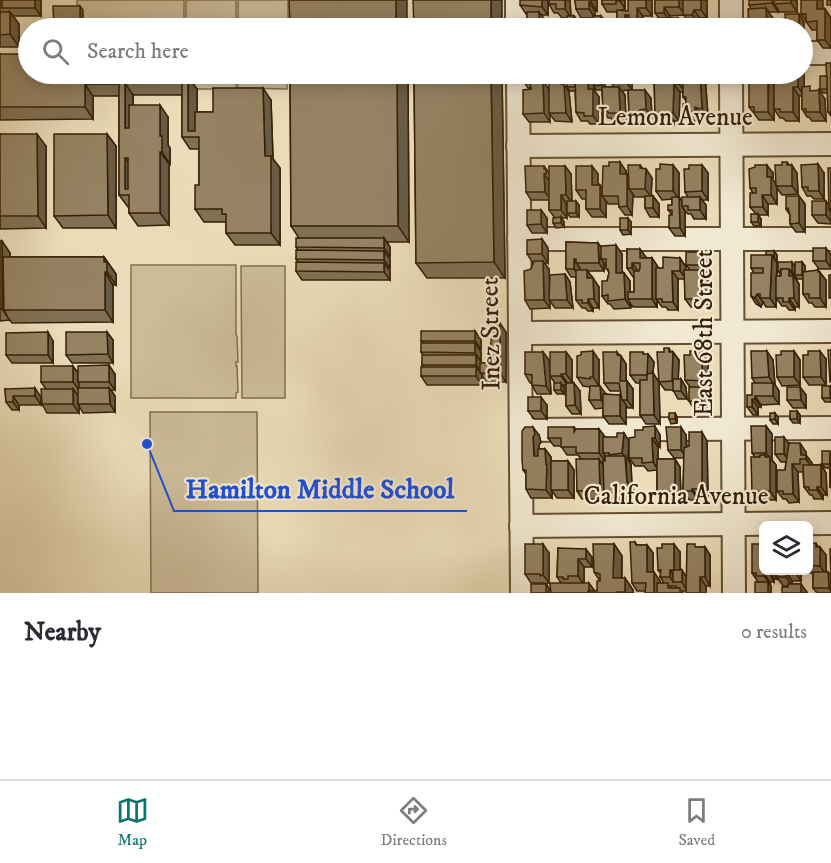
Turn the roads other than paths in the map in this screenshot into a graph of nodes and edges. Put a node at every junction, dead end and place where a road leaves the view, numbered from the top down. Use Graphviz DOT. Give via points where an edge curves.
graph roads {
  1 [pos="517,0"];
  2 [pos="731,0"];
  3 [pos="517,18"];
  4 [pos="731,18"];
  5 [pos="813,53"];
  6 [pos="831,53"];
  7 [pos="518,84"];
  8 [pos="731,84"];
  9 [pos="831,144"];
  10 [pos="732,145"];
  11 [pos="518,146"];
  12 [pos="519,239"];
  13 [pos="732,239"];
  14 [pos="831,239"];
  15 [pos="733,331"];
  16 [pos="831,331"];
  17 [pos="520,333"];
  18 [pos="733,428"];
  19 [pos="831,428"];
  20 [pos="521,430"];
  21 [pos="831,523"];
  22 [pos="734,524"];
  23 [pos="521,526"];
  24 [pos="522,593"];
  25 [pos="734,593"];
  1 -- 3 [label="street"];
  2 -- 4 [label="street"];
  5 -- 6 [label="street"];
  7 -- 11 [label="street, Inez Street"];
  8 -- 10 [label="street, East 68th Street"];
  9 -- 10 [label="street, Lemon Avenue"];
  10 -- 11 [label="street, Lemon Avenue"];
  10 -- 13 [label="street, East 68th Street"];
  11 -- 12 [label="street, Inez Street"];
  12 -- 13 [label="street"];
  12 -- 17 [label="street, Inez Street"];
  13 -- 14 [label="street"];
  13 -- 15 [label="street, East 68th Street"];
  15 -- 16 [label="street"];
  15 -- 17 [label="street"];
  15 -- 18 [label="street, East 68th Street"];
  17 -- 20 [label="street, Inez Street"];
  18 -- 19 [label="street"];
  18 -- 20 [label="street"];
  18 -- 22 [label="street, East 68th Street"];
  20 -- 23 [label="street, Inez Street"];
  21 -- 22 [label="street, California Avenue"];
  22 -- 23 [label="street, California Avenue"];
  22 -- 25 [label="street, East 68th Street"];
  23 -- 24 [label="street, Inez Street"];
}
